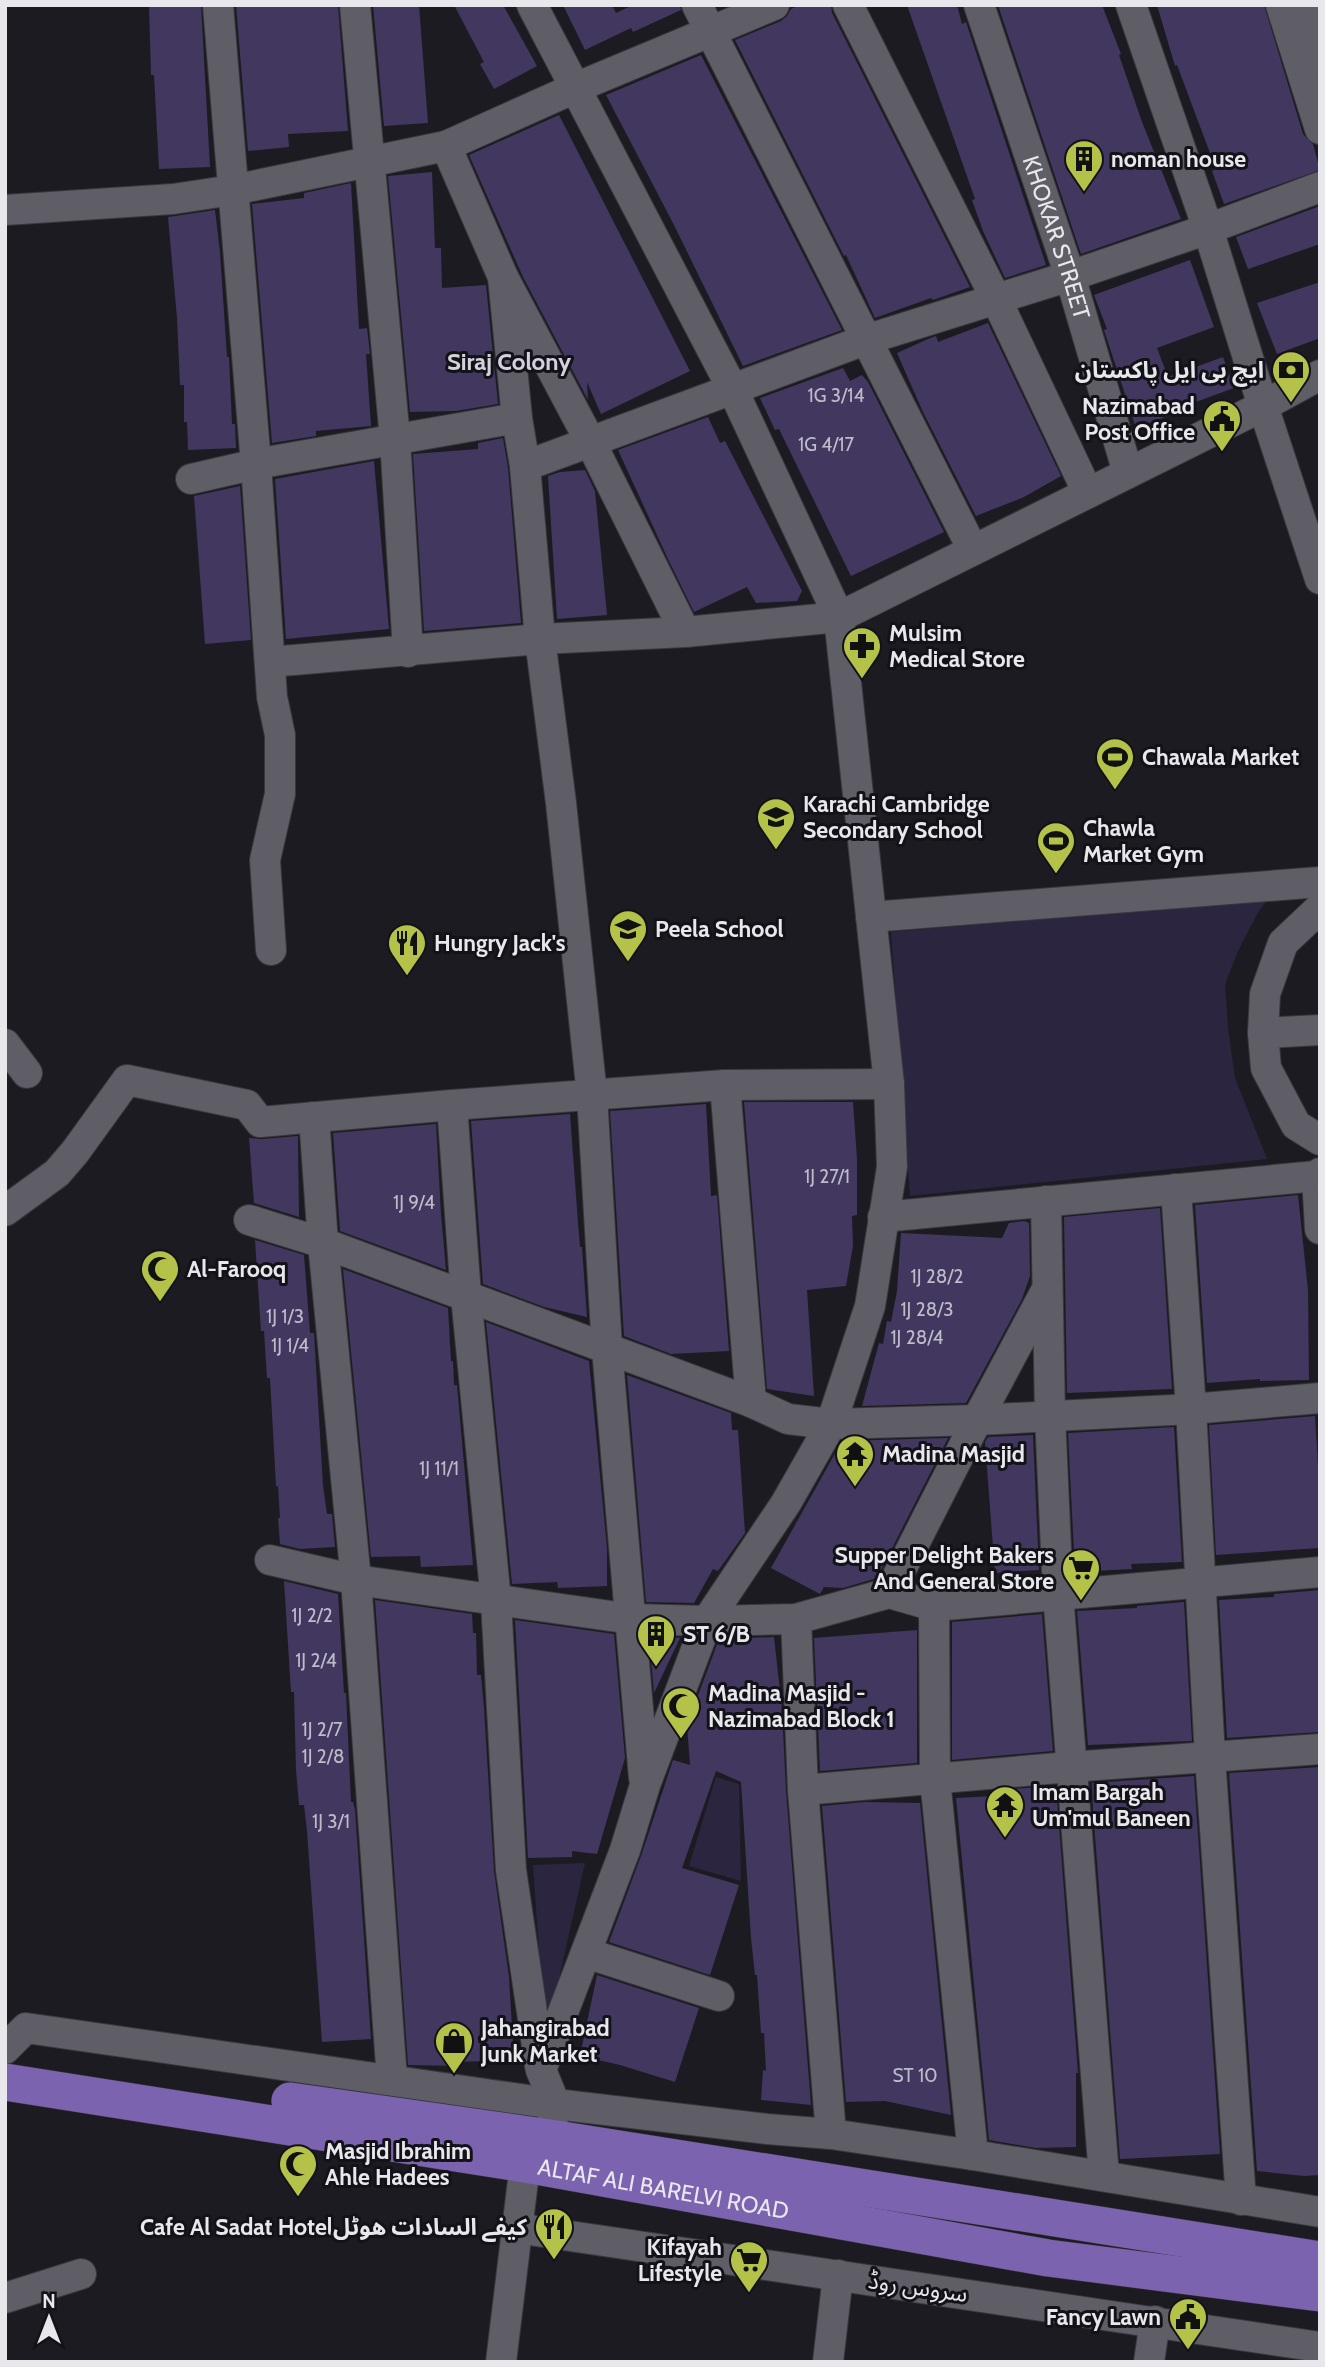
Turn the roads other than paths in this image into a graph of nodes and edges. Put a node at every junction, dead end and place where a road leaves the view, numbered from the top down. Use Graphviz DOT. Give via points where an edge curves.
graph roads {
  1 [pos="218,5"];
  2 [pos="355,5"];
  3 [pos="532,5"];
  4 [pos="774,5"];
  5 [pos="848,5"];
  6 [pos="979,5"];
  7 [pos="1131,5"];
  8 [pos="1281,5"];
  9 [pos="1306,5"];
  10 [pos="703,18"];
  11 [pos="575,88"];
  12 [pos="1317,118"];
  13 [pos="446,146"];
  14 [pos="369,162"];
  15 [pos="1320,187"];
  16 [pos="233,190"];
  17 [pos="5,211"];
  18 [pos="1208,229"];
  19 [pos="1070,276"];
  20 [pos="503,277"];
  21 [pos="997,301"];
  22 [pos="865,340"];
  23 [pos="1320,375"];
  24 [pos="732,388"];
  25 [pos="1263,406"];
  26 [pos="517,418"];
  27 [pos="395,439"];
  28 [pos="592,443"];
  29 [pos="256,464"];
  30 [pos="525,466"];
  31 [pos="1128,473"];
  32 [pos="191,479"];
  33 [pos="1088,493"];
  34 [pos="973,550"];
  35 [pos="1320,579"];
  36 [pos="839,617"];
  37 [pos="685,632"];
  38 [pos="540,639"];
  39 [pos="408,652"];
  40 [pos="270,662"];
  41 [pos="1320,882"];
  42 [pos="1320,908"];
  43 [pos="871,917"];
  44 [pos="271,950"];
  45 [pos="1320,1030"];
  46 [pos="1263,1033"];
  47 [pos="5,1044"];
  48 [pos="27,1073"];
  49 [pos="889,1084"];
  50 [pos="726,1085"];
  51 [pos="592,1095"];
  52 [pos="452,1105"];
  53 [pos="314,1117"];
  54 [pos="1320,1140"];
  55 [pos="1318,1175"];
  56 [pos="1176,1189"];
  57 [pos="1046,1201"];
  58 [pos="5,1211"];
  59 [pos="883,1217"];
  60 [pos="249,1220"];
  61 [pos="1320,1229"];
  62 [pos="323,1243"];
  63 [pos="1048,1287"];
  64 [pos="466,1296"];
  65 [pos="607,1349"];
  66 [pos="1320,1398"];
  67 [pos="751,1402"];
  68 [pos="1191,1409"];
  69 [pos="1050,1415"];
  70 [pos="977,1420"];
  71 [pos="831,1424"];
  72 [pos="270,1560"];
  73 [pos="1320,1572"];
  74 [pos="356,1580"];
  75 [pos="1200,1582"];
  76 [pos="890,1593"];
  77 [pos="1058,1594"];
  78 [pos="496,1601"];
  79 [pos="934,1606"];
  80 [pos="632,1619"];
  81 [pos="796,1619"];
  82 [pos="707,1621"];
  83 [pos="1320,1749"];
  84 [pos="1209,1757"];
  85 [pos="1070,1767"];
  86 [pos="935,1779"];
  87 [pos="645,1786"];
  88 [pos="803,1790"];
  89 [pos="586,1953"];
  90 [pos="719,1996"];
  91 [pos="5,2049"];
  92 [pos="5,2060"];
  93 [pos="541,2070"];
  94 [pos="391,2080"];
  95 [pos="5,2082"];
  96 [pos="552,2121"];
  97 [pos="767,2129"];
  98 [pos="831,2134"];
  99 [pos="973,2155"];
  100 [pos="525,2164"];
  101 [pos="765,2171"];
  102 [pos="1104,2176"];
  103 [pos="1241,2200"];
  104 [pos="945,2201"];
  105 [pos="1320,2212"];
  106 [pos="1052,2218"];
  107 [pos="516,2228"];
  108 [pos="943,2240"];
  109 [pos="1048,2258"];
  110 [pos="1320,2260"];
  111 [pos="80,2274"];
  112 [pos="838,2275"];
  113 [pos="1320,2293"];
  114 [pos="5,2298"];
  115 [pos="1155,2321"];
  116 [pos="1320,2347"];
  117 [pos="1265,2350"];
  118 [pos="501,2362"];
  119 [pos="828,2362"];
  120 [pos="1149,2362"];
  1 -- 16 [label="street"];
  2 -- 14 [label="street"];
  3 -- 11 [label="street"];
  4 -- 10 [label="street"];
  5 -- 21 [label="street"];
  6 -- 19 [label="street, KHOKAR STREET"];
  7 -- 18 [label="street"];
  8 -- 12 [label="street"];
  9 -- 12 [label="street"];
  10 -- 11 [label="street"];
  10 -- 22 [label="street"];
  11 -- 13 [label="street"];
  11 -- 24 [label="street"];
  13 -- 14 [label="street"];
  13 -- 20 [label="street"];
  14 -- 16 [label="street"];
  14 -- 27 [label="street"];
  15 -- 18 [label="street"];
  16 -- 17 [label="street"];
  16 -- 29 [label="street"];
  18 -- 19 [label="street"];
  18 -- 25 [label="street"];
  19 -- 21 [label="street"];
  19 -- 31 [label="street, KHOKAR STREET"];
  20 -- 26 [label="street"];
  20 -- 28 [label="street"];
  21 -- 22 [label="street"];
  21 -- 33 [label="street"];
  22 -- 24 [label="street"];
  22 -- 34 [label="street"];
  23 -- 25 [label="street"];
  24 -- 28 [label="street"];
  24 -- 36 [label="street"];
  25 -- 31 [label="street"];
  25 -- 35 [label="street"];
  26 -- 27 [label="street"];
  26 -- 30 [label="street"];
  27 -- 29 [label="street"];
  27 -- 39 [label="street"];
  28 -- 30 [label="street"];
  28 -- 37 [label="street"];
  29 -- 32 [label="street"];
  29 -- 40 [label="street"];
  30 -- 38 [label="street"];
  31 -- 33 [label="street"];
  33 -- 34 [label="street"];
  34 -- 36 [label="street"];
  36 -- 37 [label="street"];
  36 -- 43 [label="street"];
  37 -- 38 [label="street"];
  38 -- 39 [label="street"];
  38 -- 51 [label="street"];
  39 -- 40 [label="street"];
  40 -- 44 [label="street" via="281,762 280,794 265,860"];
  41 -- 43 [label="street"];
  42 -- 46 [label="street" via="1283,943 1265,994"];
  43 -- 49 [label="street"];
  45 -- 46 [label="street"];
  46 -- 54 [label="street" via="1266,1068 1296,1125"];
  47 -- 48 [label="street"];
  49 -- 50 [label="street"];
  49 -- 59 [label="street" via="892,1167"];
  50 -- 51 [label="street"];
  50 -- 67 [label="street"];
  51 -- 52 [label="street"];
  51 -- 65 [label="street"];
  52 -- 53 [label="street"];
  52 -- 64 [label="street"];
  53 -- 58 [label="street" via="260,1122 247,1105 127,1080 57,1173"];
  53 -- 62 [label="street"];
  55 -- 56 [label="street"];
  55 -- 61 [label="street"];
  56 -- 57 [label="street"];
  56 -- 68 [label="street"];
  57 -- 59 [label="street"];
  57 -- 63 [label="street"];
  59 -- 71 [label="street" via="870,1306"];
  60 -- 62 [label="street"];
  62 -- 64 [label="street"];
  62 -- 74 [label="street"];
  63 -- 69 [label="street"];
  63 -- 70 [label="street"];
  64 -- 65 [label="street"];
  64 -- 78 [label="street"];
  65 -- 67 [label="street"];
  65 -- 80 [label="street"];
  66 -- 68 [label="street"];
  67 -- 71 [label="street" via="788,1419"];
  68 -- 69 [label="street"];
  68 -- 75 [label="street"];
  69 -- 70 [label="street"];
  69 -- 77 [label="street"];
  70 -- 71 [label="street"];
  70 -- 76 [label="street"];
  71 -- 82 [label="street" via="786,1503"];
  72 -- 74 [label="street"];
  73 -- 75 [label="street"];
  74 -- 78 [label="street"];
  74 -- 94 [label="street"];
  75 -- 77 [label="street"];
  75 -- 84 [label="street"];
  76 -- 79 [label="street"];
  76 -- 81 [label="street"];
  77 -- 79 [label="street"];
  77 -- 85 [label="street"];
  78 -- 80 [label="street"];
  78 -- 93 [label="street" via="511,1870"];
  79 -- 86 [label="street"];
  80 -- 82 [label="street"];
  80 -- 87 [label="street"];
  81 -- 82 [label="street"];
  81 -- 88 [label="street"];
  82 -- 87 [label="street"];
  83 -- 84 [label="street"];
  84 -- 85 [label="street"];
  84 -- 103 [label="street"];
  85 -- 86 [label="street"];
  85 -- 102 [label="street"];
  86 -- 88 [label="street"];
  86 -- 99 [label="street"];
  87 -- 89 [label="street"];
  88 -- 98 [label="street"];
  89 -- 90 [label="street"];
  89 -- 93 [label="street"];
  91 -- 94 [label="street" via="26,2028"];
  92 -- 96 [label="main road, ALTAF ALI BARELVI ROAD"];
  93 -- 96 [label="street"];
  94 -- 96 [label="street"];
  95 -- 100 [label="main road, ALTAF ALI BARELVI ROAD"];
  96 -- 97 [label="street"];
  96 -- 101 [label="main road, ALTAF ALI BARELVI ROAD"];
  97 -- 98 [label="street"];
  97 -- 101 [label="street"];
  98 -- 99 [label="street"];
  99 -- 102 [label="street"];
  100 -- 107 [label="street"];
  100 -- 108 [label="main road, ALTAF ALI BARELVI ROAD"];
  101 -- 104 [label="main road, ALTAF ALI BARELVI ROAD"];
  102 -- 103 [label="street"];
  103 -- 105 [label="street"];
  104 -- 106 [label="main road, ALTAF ALI BARELVI ROAD"];
  104 -- 108 [label="main road" via="956,2209 959,2222 954,2234"];
  106 -- 109 [label="main road" via="1035,2226 1031,2239 1036,2251"];
  106 -- 110 [label="main road, ALTAF ALI BARELVI ROAD"];
  107 -- 112 [label="street, سروس روڈ"];
  107 -- 118 [label="street"];
  108 -- 109 [label="main road, ALTAF ALI BARELVI ROAD"];
  109 -- 113 [label="main road, ALTAF ALI BARELVI ROAD"];
  111 -- 114 [label="street"];
  112 -- 115 [label="street, سروس روڈ"];
  112 -- 119 [label="street"];
  115 -- 117 [label="street, سروس روڈ"];
  115 -- 120 [label="street"];
  116 -- 117 [label="street, سروس روڈ"];
}
